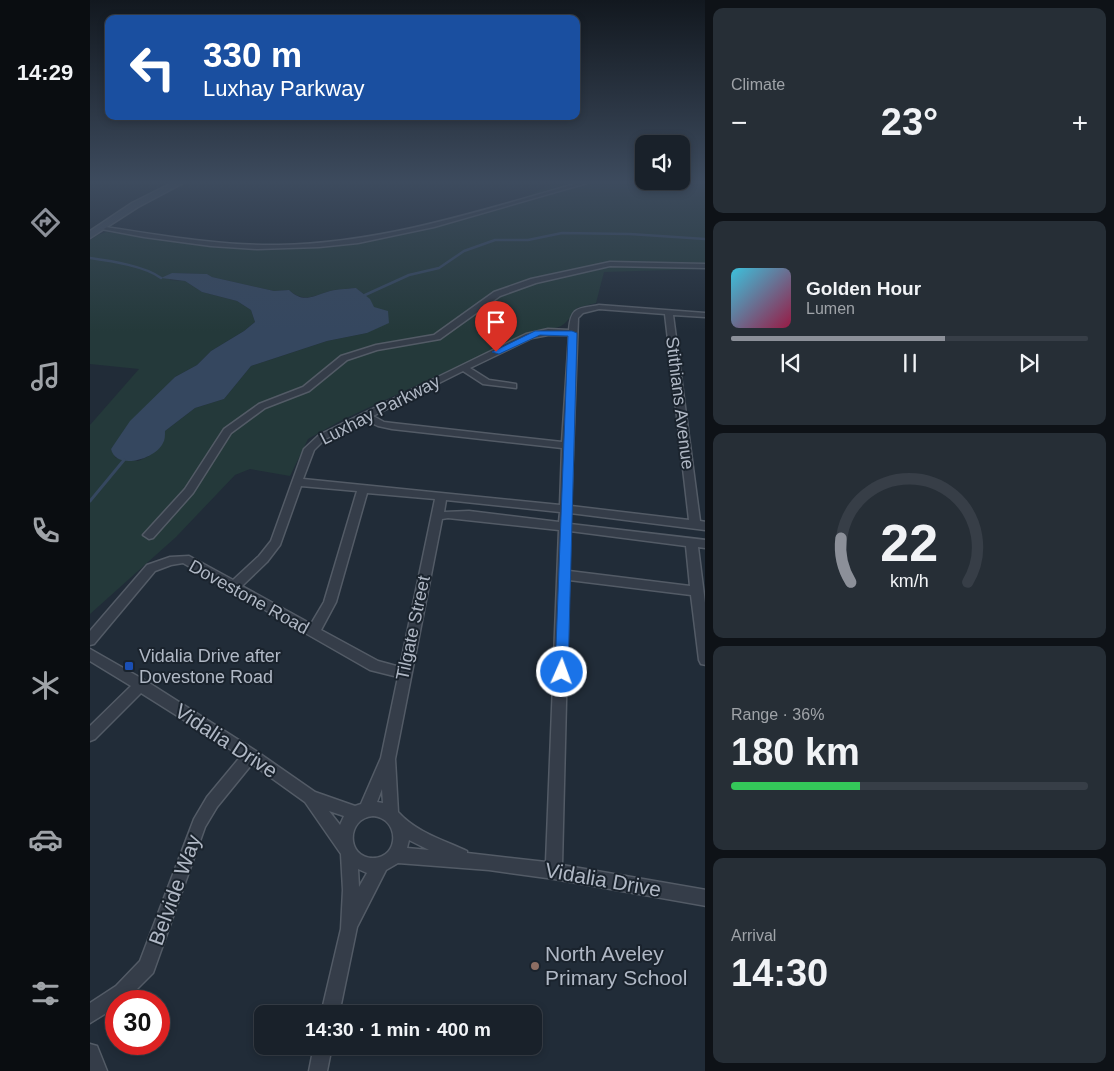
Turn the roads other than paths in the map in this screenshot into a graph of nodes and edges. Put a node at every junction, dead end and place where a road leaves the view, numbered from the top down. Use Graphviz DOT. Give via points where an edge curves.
graph roads {
  1 [pos="118,231"];
  2 [pos="411,231"];
  3 [pos="705,266"];
  4 [pos="669,312"];
  5 [pos="705,315"];
  6 [pos="572,333"];
  7 [pos="464,368"];
  8 [pos="512,386"];
  9 [pos="366,416"];
  10 [pos="567,446"];
  11 [pos="297,482"];
  12 [pos="363,489"];
  13 [pos="441,497"];
  14 [pos="566,509"];
  15 [pos="437,517"];
  16 [pos="700,525"];
  17 [pos="566,528"];
  18 [pos="149,535"];
  19 [pos="692,542"];
  20 [pos="705,544"];
  21 [pos="565,575"];
  22 [pos="234,586"];
  23 [pos="696,590"];
  24 [pos="312,632"];
  25 [pos="90,640"];
  26 [pos="90,654"];
  27 [pos="705,660"];
  28 [pos="404,673"];
  29 [pos="141,685"];
  30 [pos="90,735"];
  31 [pos="251,756"];
  32 [pos="388,759"];
  33 [pos="310,797"];
  34 [pos="362,812"];
  35 [pos="395,819"];
  36 [pos="346,849"];
  37 [pos="388,860"];
  38 [pos="472,860"];
  39 [pos="554,871"];
  40 [pos="705,898"];
  41 [pos="349,929"];
  42 [pos="332,1005"];
  43 [pos="90,1014"];
  44 [pos="90,1054"];
  45 [pos="321,1055"];
  46 [pos="98,1071"];
  47 [pos="318,1071"];
  1 -- 2 [label="street" via="182,241 280,247 343,243"];
  3 -- 18 [label="street" via="610,264 534,281 497,294 437,337 376,348 344,358 306,389 262,406 227,431 189,491"];
  4 -- 5 [label="street"];
  4 -- 6 [label="street" via="590,308 574,317"];
  4 -- 16 [label="street, Stithians Avenue"];
  6 -- 7 [label="street, Luxhay Parkway" via="538,333"];
  6 -- 10 [label="street"];
  7 -- 8 [label="street" via="486,382"];
  7 -- 9 [label="street, Luxhay Parkway"];
  9 -- 10 [label="street" via="392,426"];
  9 -- 11 [label="street, Luxhay Parkway" via="315,442 309,449"];
  10 -- 14 [label="street"];
  11 -- 12 [label="street"];
  11 -- 22 [label="street, Luxhay Parkway" via="276,542 263,560"];
  12 -- 13 [label="street"];
  12 -- 24 [label="street" via="330,602"];
  13 -- 14 [label="street"];
  13 -- 15 [label="street, Tilgate Street"];
  14 -- 16 [label="street"];
  14 -- 17 [label="street"];
  15 -- 17 [label="street" via="468,515"];
  15 -- 28 [label="street, Tilgate Street"];
  17 -- 19 [label="street"];
  17 -- 21 [label="street"];
  19 -- 20 [label="street"];
  19 -- 23 [label="street"];
  21 -- 23 [label="street"];
  21 -- 39 [label="street"];
  22 -- 24 [label="street, Dovestone Road"];
  22 -- 25 [label="street, Dovestone Road" via="185,559 170,560 151,568"];
  23 -- 27 [label="street"];
  24 -- 28 [label="street, Dovestone Road" via="375,666"];
  26 -- 29 [label="street, Vidalia Drive"];
  28 -- 32 [label="street, Tilgate Street"];
  29 -- 30 [label="street"];
  29 -- 31 [label="street, Vidalia Drive"];
  31 -- 33 [label="street, Vidalia Drive"];
  31 -- 43 [label="street, Belvide Way" via="212,802 199,824 147,967 122,992"];
  32 -- 34 [label="street, Tilgate Street"];
  32 -- 35 [label="street, Tilgate Street"];
  33 -- 34 [label="street, Vidalia Drive"];
  33 -- 36 [label="street, Vidalia Drive"];
  34 -- 35 [label="street" via="379,810"];
  34 -- 36 [label="street" via="346,827"];
  35 -- 37 [label="street" via="402,840"];
  35 -- 38 [label="street, Vidalia Drive" via="420,838"];
  36 -- 37 [label="street" via="355,860 364,864"];
  36 -- 41 [label="street" via="351,890"];
  37 -- 38 [label="street, Vidalia Drive"];
  37 -- 41 [label="street" via="365,892"];
  38 -- 39 [label="street, Vidalia Drive"];
  39 -- 40 [label="street, Vidalia Drive"];
  41 -- 42 [label="street"];
  44 -- 46 [label="street"];
  45 -- 47 [label="street"];
}
